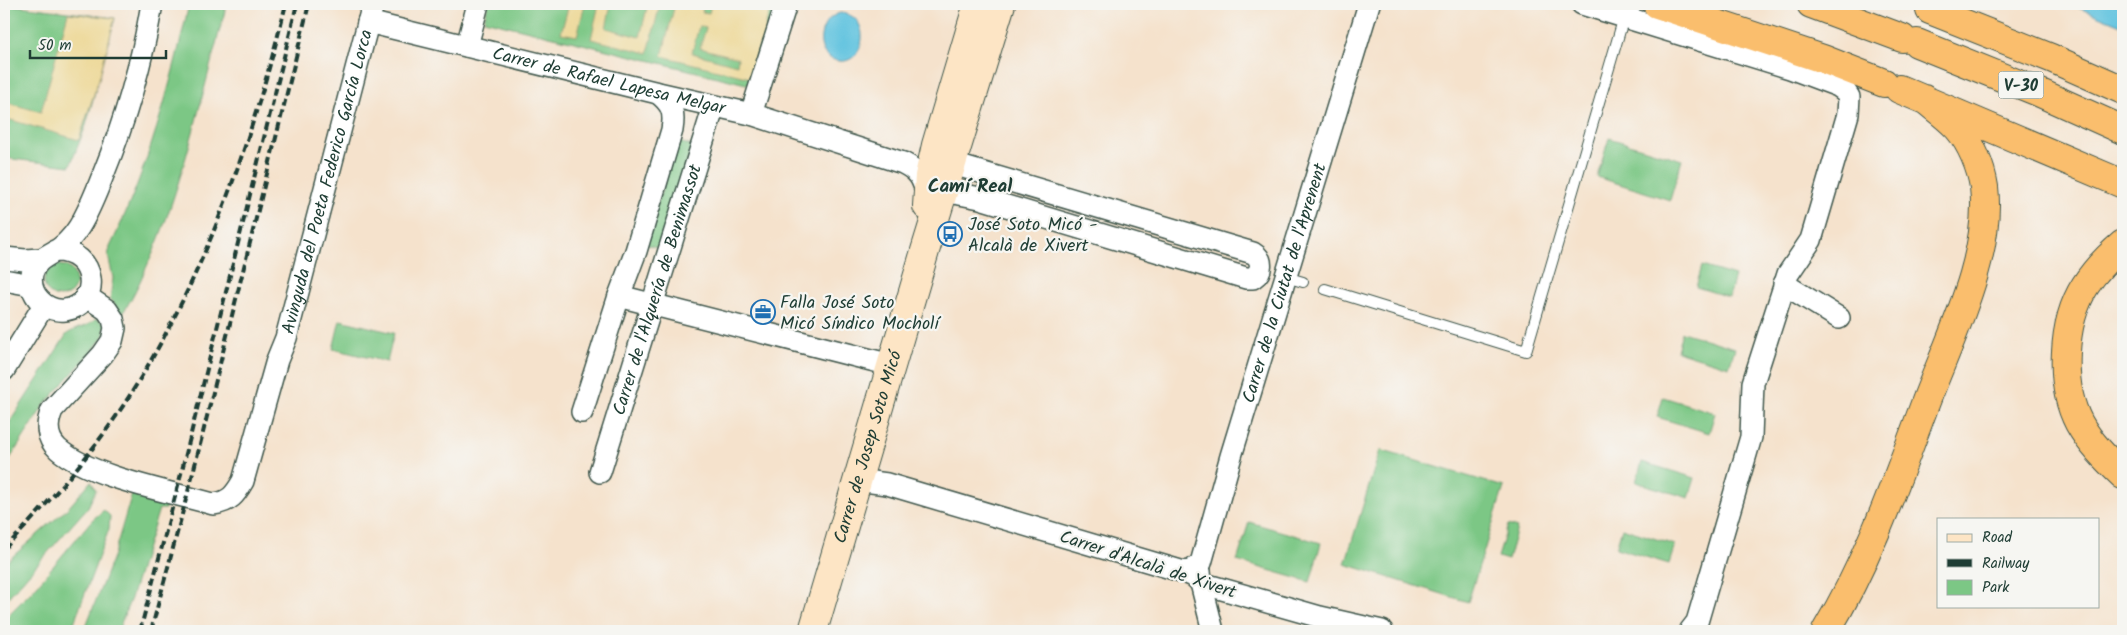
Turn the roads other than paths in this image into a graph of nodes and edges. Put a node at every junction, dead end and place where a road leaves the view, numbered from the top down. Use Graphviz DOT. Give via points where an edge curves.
graph roads {
  1 [pos="152,4"];
  2 [pos="478,4"];
  3 [pos="786,4"];
  4 [pos="978,4"];
  5 [pos="1001,4"];
  6 [pos="1020,4"];
  7 [pos="1369,4"];
  8 [pos="1582,4"];
  9 [pos="1657,4"];
  10 [pos="1811,4"];
  11 [pos="1920,6"];
  12 [pos="370,13"];
  13 [pos="1624,17"];
  14 [pos="467,46"];
  15 [pos="1902,90"];
  16 [pos="2123,90"];
  17 [pos="658,94"];
  18 [pos="714,106"];
  19 [pos="751,114"];
  20 [pos="2123,130"];
  21 [pos="961,166"];
  22 [pos="2123,184"];
  23 [pos="935,193"];
  24 [pos="79,228"];
  25 [pos="2123,244"];
  26 [pos="1253,253"];
  27 [pos="48,255"];
  28 [pos="4,258"];
  29 [pos="85,263"];
  30 [pos="1288,272"];
  31 [pos="1246,278"];
  32 [pos="4,280"];
  33 [pos="1784,284"];
  34 [pos="1324,290"];
  35 [pos="38,296"];
  36 [pos="86,296"];
  37 [pos="619,296"];
  38 [pos="651,306"];
  39 [pos="1839,318"];
  40 [pos="890,365"];
  41 [pos="4,370"];
  42 [pos="582,412"];
  43 [pos="600,472"];
  44 [pos="2123,475"];
  45 [pos="857,480"];
  46 [pos="1195,573"];
  47 [pos="813,631"];
  48 [pos="1213,631"];
  49 [pos="1382,631"];
  50 [pos="1690,631"];
  51 [pos="1826,631"];
  1 -- 24 [label="street" via="122,121 102,178"];
  2 -- 14 [label="street"];
  3 -- 19 [label="street"];
  4 -- 23 [label="street, Carrer de Josep Soto Micó" via="936,145"];
  5 -- 21 [label="street"];
  6 -- 21 [label="street"];
  7 -- 30 [label="street, Carrer de la Ciutat de l'Aprenent"];
  8 -- 13 [label="street"];
  9 -- 15 [label="highway" via="1823,59"];
  10 -- 20 [label="highway, V-30" via="2036,91"];
  11 -- 16 [label="highway, V-30"];
  12 -- 14 [label="street, Carrer de Rafael Lapesa Melgar"];
  12 -- 36 [label="street, Avinguda del Poeta Federico García Lorca" via="286,338 243,481 234,498 213,504 101,472 57,448 48,432 52,410 103,354 112,341 115,328 108,310"];
  13 -- 33 [label="street" via="1790,68 1838,86 1849,97 1848,114 1810,240"];
  13 -- 34 [label="lane" via="1526,351"];
  14 -- 17 [label="street, Carrer de Rafael Lapesa Melgar"];
  15 -- 22 [label="highway"];
  15 -- 51 [label="highway" via="1958,128 1978,164 1984,185 1982,243 1961,310 1871,543 1852,587"];
  17 -- 18 [label="street, Carrer de Rafael Lapesa Melgar"];
  17 -- 37 [label="street, Carrer de l'Alquería de Benimassot" via="672,107 672,130 636,252"];
  18 -- 19 [label="street, Carrer de Rafael Lapesa Melgar"];
  18 -- 38 [label="street, Carrer de l'Alquería de Benimassot"];
  19 -- 23 [label="street, Carrer de Rafael Lapesa Melgar" via="903,163 917,171"];
  21 -- 23 [label="street" via="963,178"];
  21 -- 26 [label="street"];
  23 -- 31 [label="street" via="980,198"];
  23 -- 40 [label="street, Carrer de Josep Soto Micó" via="927,245"];
  24 -- 27 [label="street"];
  24 -- 29 [label="street" via="79,244"];
  25 -- 44 [label="highway" via="2106,259 2084,287 2071,322 2065,356 2067,390 2078,422 2099,453"];
  26 -- 30 [label="street"];
  26 -- 31 [label="street" via="1261,262 1261,269 1253,278"];
  27 -- 28 [label="street" via="26,260"];
  27 -- 29 [label="street" via="72,253"];
  27 -- 35 [label="street" via="32,272"];
  29 -- 36 [label="street" via="91,279"];
  30 -- 31 [label="street" via="1277,286"];
  30 -- 46 [label="street, Carrer de la Ciutat de l'Aprenent"];
  32 -- 35 [label="street" via="26,284"];
  33 -- 39 [label="street"];
  33 -- 50 [label="street" via="1753,383 1751,436 1696,622"];
  35 -- 36 [label="street" via="58,310 74,307"];
  35 -- 41 [label="street"];
  37 -- 38 [label="street"];
  37 -- 42 [label="street, Carrer de l'Alquería de Benimassot"];
  38 -- 40 [label="street"];
  38 -- 43 [label="street, Carrer de l'Alquería de Benimassot"];
  40 -- 45 [label="street, Carrer de Josep Soto Micó"];
  45 -- 46 [label="street, Carrer d'Alcalà de Xivert" via="886,484"];
  45 -- 47 [label="street, Carrer de Josep Soto Micó"];
  46 -- 48 [label="street, Carrer de la Ciutat de l'Aprenent"];
  46 -- 49 [label="street, Carrer d'Alcalà de Xivert" via="1320,617"];
}
